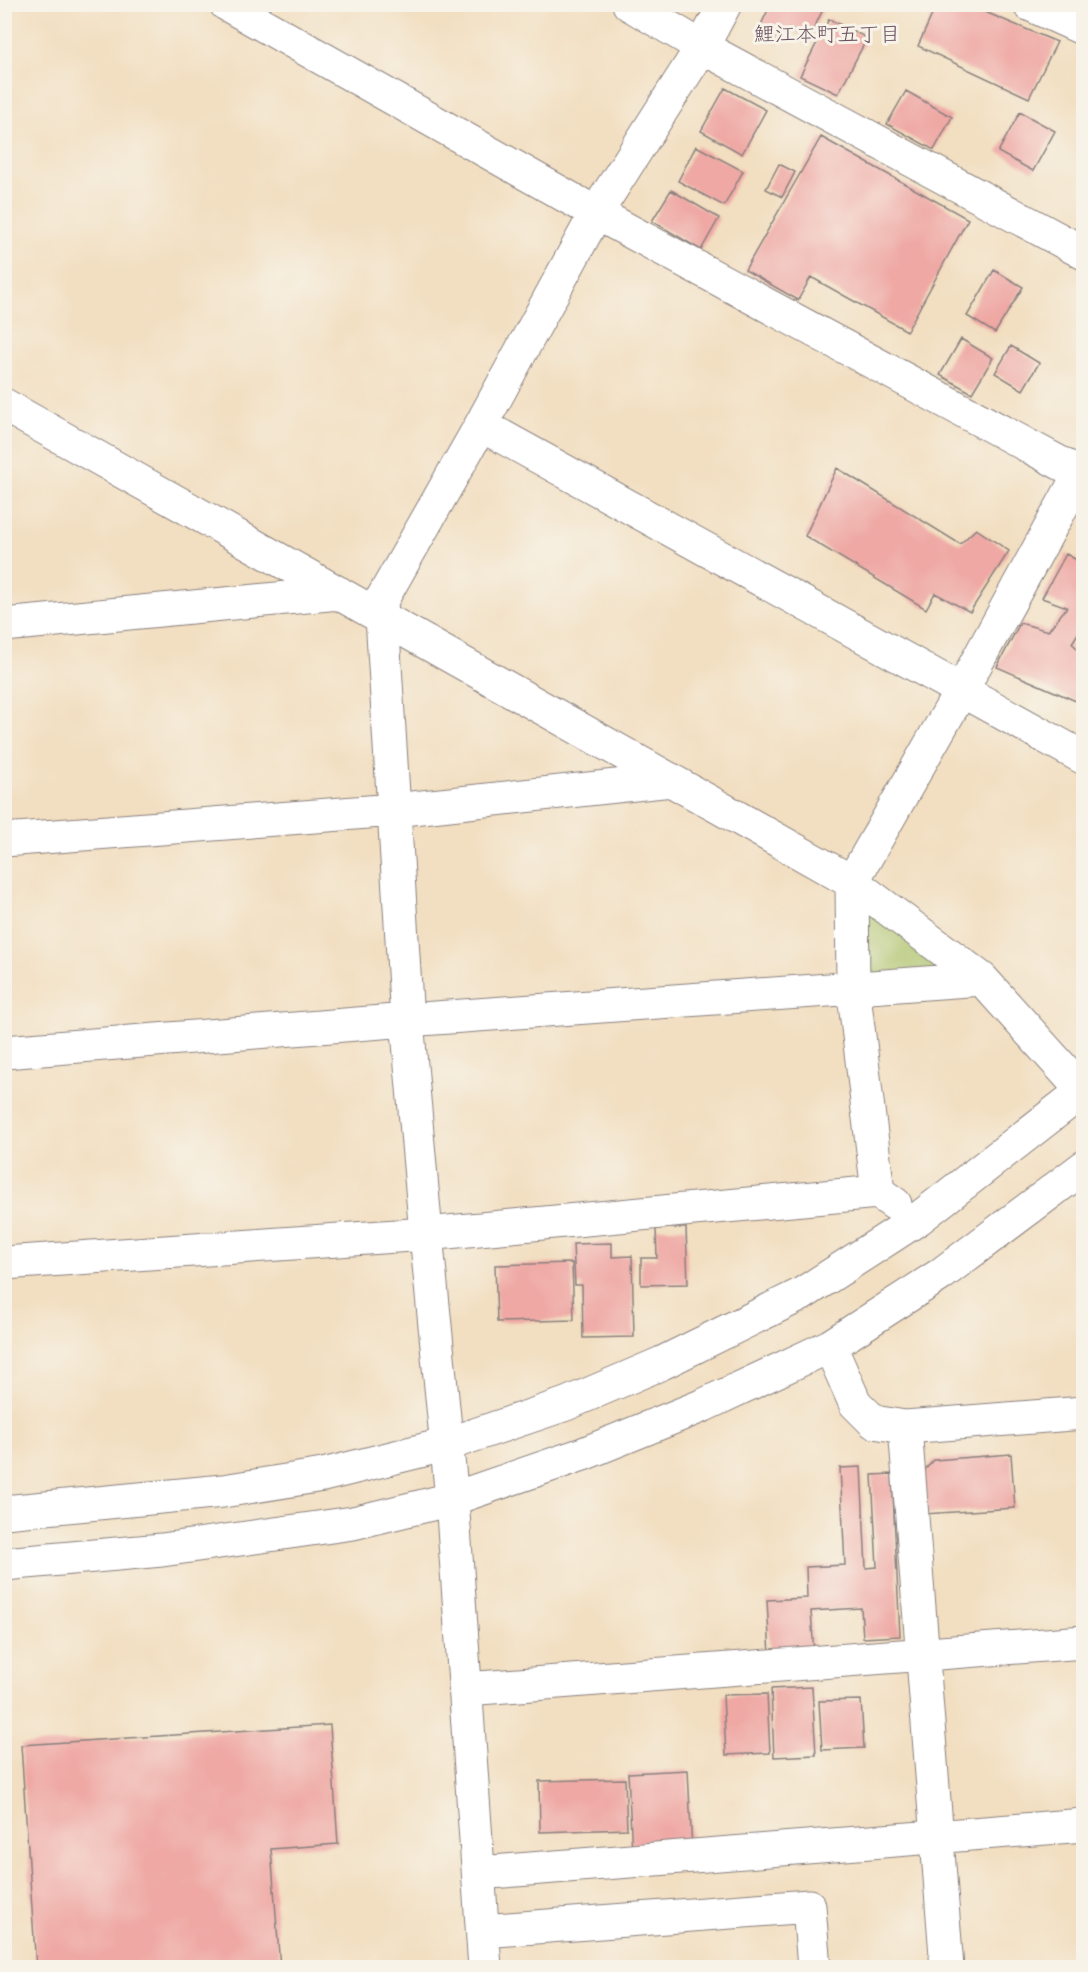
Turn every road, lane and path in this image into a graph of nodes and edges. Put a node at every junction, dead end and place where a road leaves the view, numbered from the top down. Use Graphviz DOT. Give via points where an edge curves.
graph roads {
  1 [pos="226,4"];
  2 [pos="629,4"];
  3 [pos="725,4"];
  4 [pos="1029,4"];
  5 [pos="1083,29"];
  6 [pos="702,47"];
  7 [pos="596,213"];
  8 [pos="1083,253"];
  9 [pos="11,412"];
  10 [pos="481,425"];
  11 [pos="1082,472"];
  12 [pos="339,593"];
  13 [pos="382,617"];
  14 [pos="4,625"];
  15 [pos="961,691"];
  16 [pos="1083,758"];
  17 [pos="672,780"];
  18 [pos="394,810"];
  19 [pos="4,840"];
  20 [pos="852,882"];
  21 [pos="982,979"];
  22 [pos="853,986"];
  23 [pos="407,1020"];
  24 [pos="4,1052"];
  25 [pos="1083,1091"];
  26 [pos="1083,1167"];
  27 [pos="878,1192"];
  28 [pos="918,1219"];
  29 [pos="426,1234"];
  30 [pos="4,1263"];
  31 [pos="830,1346"];
  32 [pos="1083,1413"];
  33 [pos="905,1427"];
  34 [pos="448,1444"];
  35 [pos="452,1499"];
  36 [pos="4,1512"];
  37 [pos="4,1564"];
  38 [pos="1083,1642"];
  39 [pos="923,1654"];
  40 [pos="466,1689"];
  41 [pos="1083,1825"];
  42 [pos="937,1837"];
  43 [pos="479,1873"];
  44 [pos="483,1931"];
  45 [pos="485,1968"];
  46 [pos="814,1968"];
  47 [pos="947,1968"];
  1 -- 7 [label="street"];
  2 -- 6 [label="street"];
  3 -- 6 [label="street"];
  4 -- 5 [label="street"];
  6 -- 7 [label="street"];
  6 -- 8 [label="street"];
  7 -- 10 [label="street"];
  7 -- 11 [label="street"];
  9 -- 12 [label="street"];
  10 -- 13 [label="street" via="381,601"];
  10 -- 15 [label="street"];
  11 -- 15 [label="street"];
  12 -- 13 [label="street"];
  12 -- 14 [label="street"];
  13 -- 17 [label="street"];
  13 -- 18 [label="street"];
  15 -- 16 [label="street"];
  15 -- 20 [label="street"];
  17 -- 18 [label="street"];
  17 -- 20 [label="street"];
  18 -- 19 [label="street"];
  18 -- 23 [label="street"];
  20 -- 21 [label="street"];
  20 -- 22 [label="street"];
  21 -- 22 [label="street"];
  21 -- 25 [label="street"];
  22 -- 23 [label="street"];
  22 -- 27 [label="street"];
  23 -- 24 [label="street"];
  23 -- 29 [label="street"];
  25 -- 28 [label="street"];
  26 -- 31 [label="street" via="940,1275"];
  27 -- 28 [label="street"];
  27 -- 29 [label="street"];
  28 -- 34 [label="street" via="802,1294 662,1363 566,1404"];
  29 -- 30 [label="street"];
  29 -- 34 [label="street"];
  31 -- 33 [label="street" via="855,1403 874,1422"];
  31 -- 35 [label="street" via="671,1419"];
  32 -- 33 [label="street"];
  33 -- 39 [label="street"];
  34 -- 35 [label="street"];
  34 -- 36 [label="street" via="323,1475 223,1491"];
  35 -- 37 [label="street" via="342,1525 162,1550"];
  35 -- 40 [label="street"];
  38 -- 39 [label="street"];
  39 -- 40 [label="street"];
  39 -- 42 [label="street"];
  40 -- 43 [label="street"];
  41 -- 42 [label="street"];
  42 -- 43 [label="street"];
  42 -- 47 [label="street"];
  43 -- 44 [label="street"];
  44 -- 45 [label="street"];
  44 -- 46 [label="street" via="809,1906"];
}
